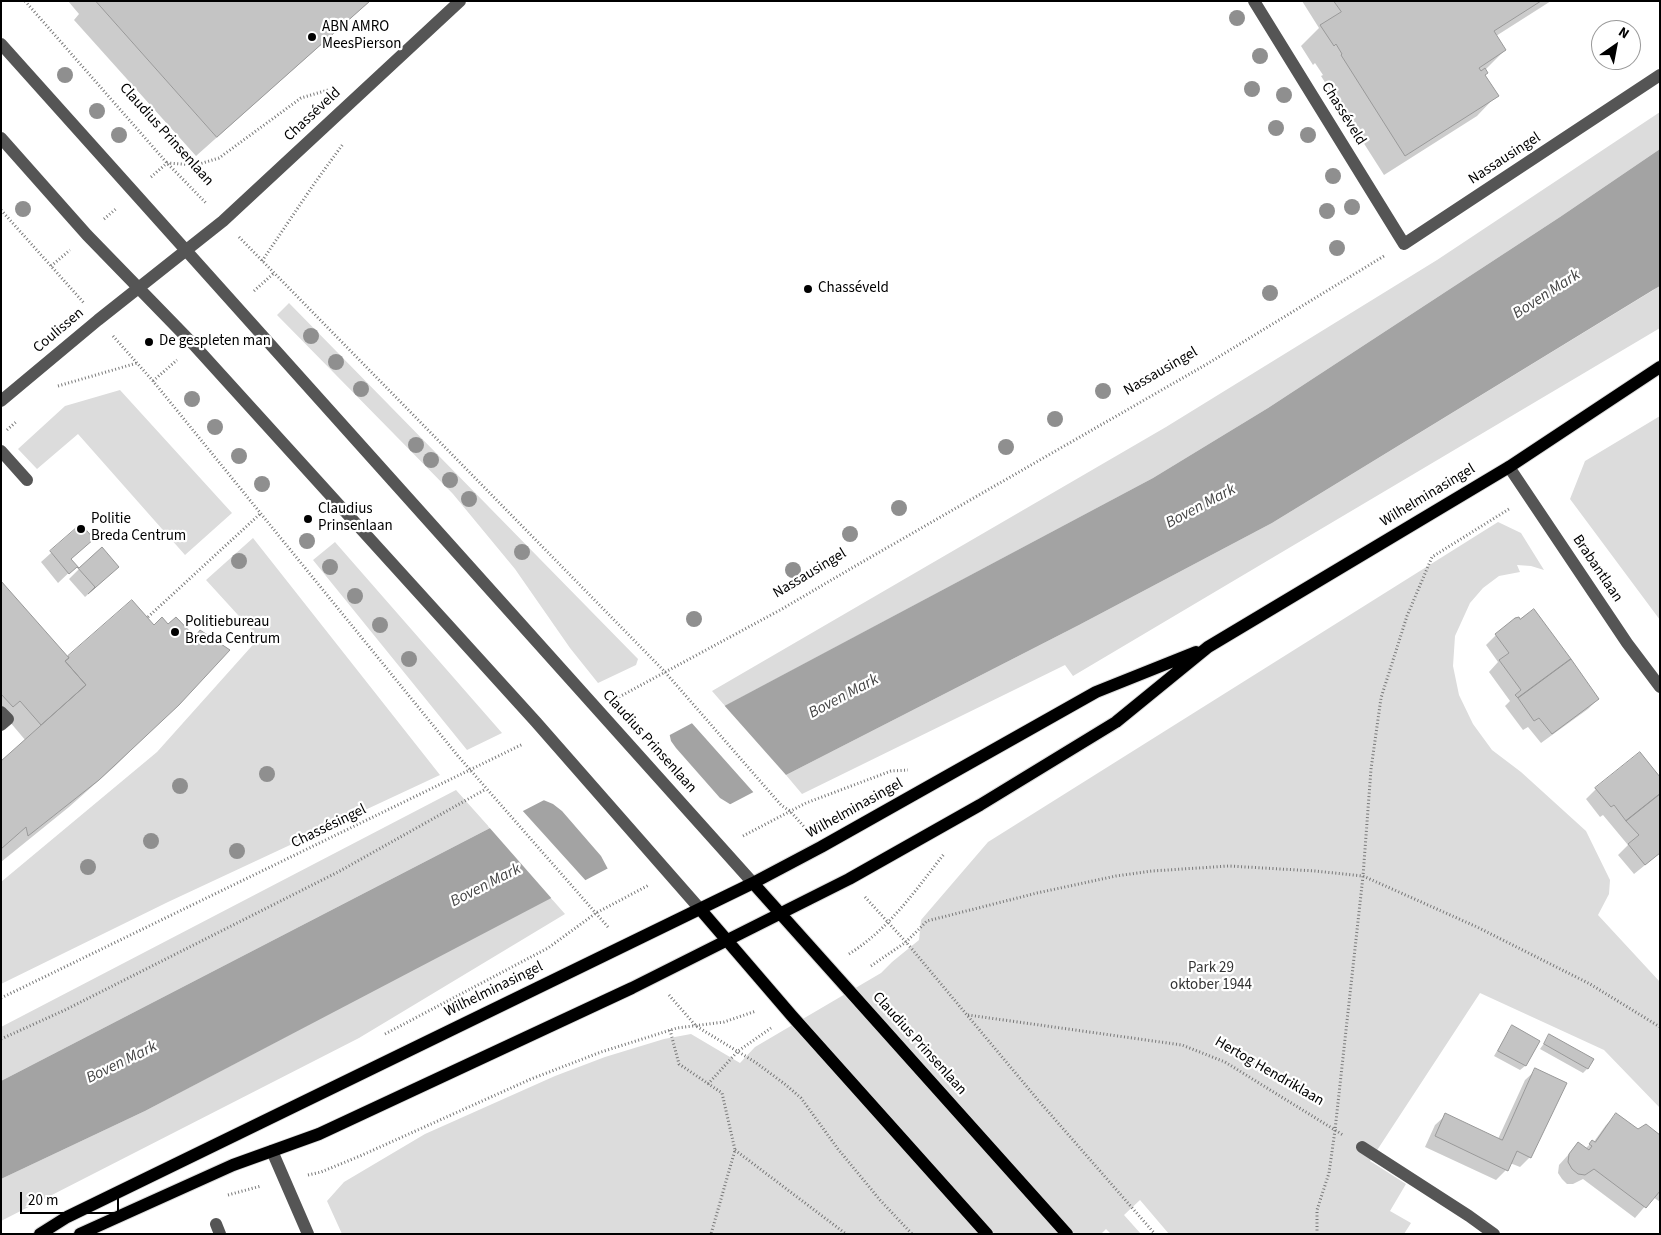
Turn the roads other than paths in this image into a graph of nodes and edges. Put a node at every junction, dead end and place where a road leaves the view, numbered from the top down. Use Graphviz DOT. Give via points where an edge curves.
graph roads {
  1 [pos="460,1"];
  2 [pos="1254,1"];
  3 [pos="1,44"];
  4 [pos="1660,76"];
  5 [pos="1,138"];
  6 [pos="1404,244"];
  7 [pos="186,250"];
  8 [pos="139,288"];
  9 [pos="1660,367"];
  10 [pos="1,401"];
  11 [pos="1,451"];
  12 [pos="1509,467"];
  13 [pos="26,480"];
  14 [pos="1208,647"];
  15 [pos="1660,687"];
  16 [pos="1,712"];
  17 [pos="1,725"];
  18 [pos="753,883"];
  19 [pos="700,909"];
  20 [pos="780,913"];
  21 [pos="727,940"];
  22 [pos="1362,1147"];
  23 [pos="272,1151"];
  24 [pos="40,1234"];
  25 [pos="80,1234"];
  26 [pos="308,1234"];
  27 [pos="987,1234"];
  28 [pos="1067,1234"];
  29 [pos="1494,1234"];
  1 -- 7 [label="street, Chasséveld" via="223,221"];
  2 -- 6 [label="street, Chasséveld"];
  3 -- 7 [label="street, Claudius Prinsenlaan"];
  4 -- 6 [label="street, Nassausingel"];
  5 -- 8 [label="street"];
  7 -- 8 [label="street"];
  7 -- 18 [label="street, Claudius Prinsenlaan"];
  8 -- 10 [label="street, Coulissen"];
  8 -- 19 [label="street" via="194,345"];
  9 -- 12 [label="main road, Wilhelminasingel"];
  11 -- 13 [label="street"];
  12 -- 14 [label="main road, Wilhelminasingel"];
  12 -- 15 [label="street, Brabantlaan" via="1627,644"];
  14 -- 18 [label="main road, Wilhelminasingel" via="1096,692"];
  14 -- 20 [label="main road, Wilhelminasingel" via="1116,722 980,805 849,879"];
  16 -- 17 [label="street" via="8,719"];
  18 -- 19 [label="main road, Wilhelminasingel"];
  18 -- 20 [label="main road, Claudius Prinsenlaan"];
  19 -- 21 [label="main road"];
  19 -- 24 [label="main road, Wilhelminasingel" via="67,1217"];
  20 -- 21 [label="main road, Wilhelminasingel"];
  20 -- 28 [label="main road, Claudius Prinsenlaan"];
  21 -- 23 [label="main road, Wilhelminasingel" via="632,988 319,1134"];
  21 -- 27 [label="main road"];
  22 -- 29 [label="street"];
  23 -- 25 [label="main road, Wilhelminasingel" via="233,1165"];
  23 -- 26 [label="street"];
}
